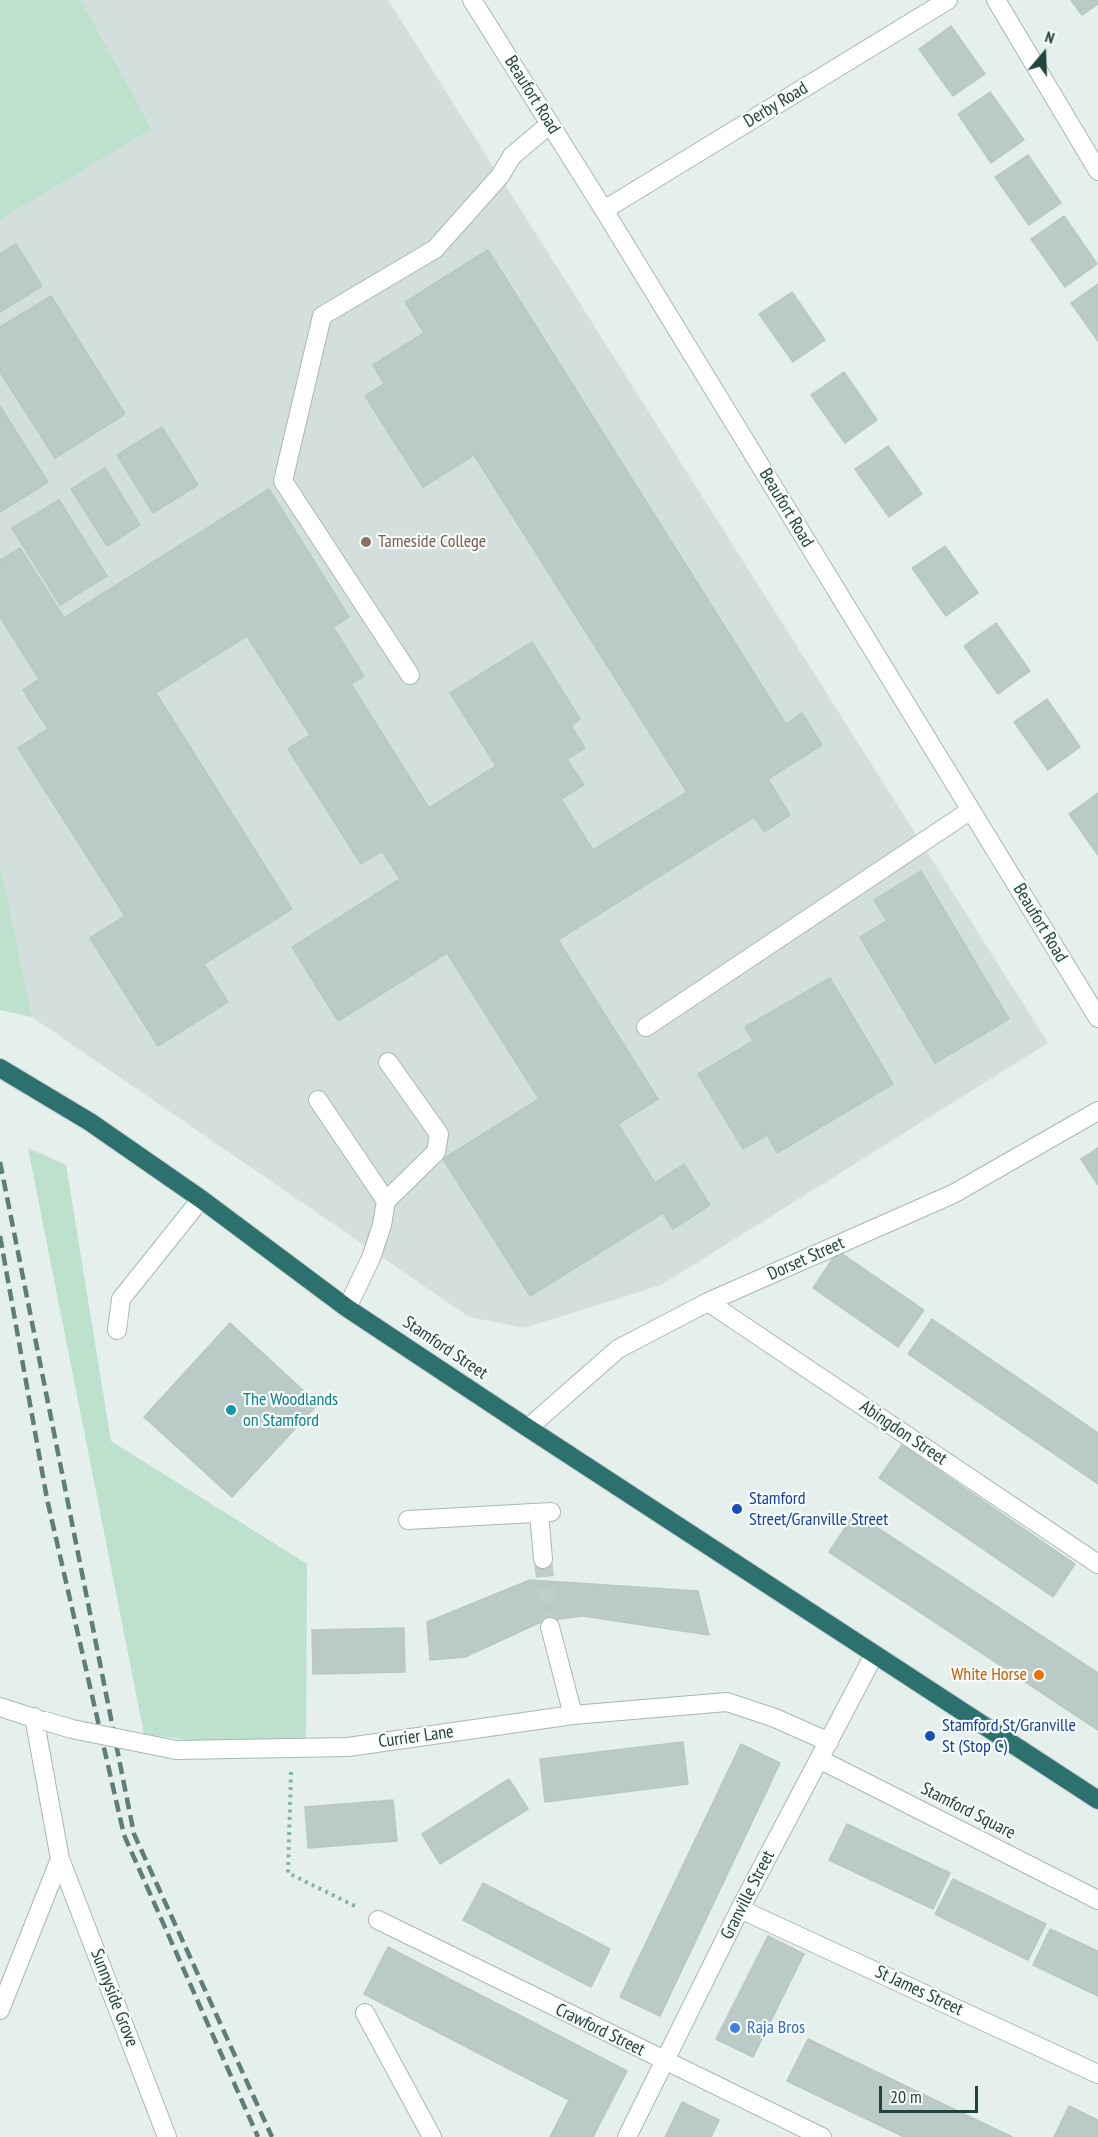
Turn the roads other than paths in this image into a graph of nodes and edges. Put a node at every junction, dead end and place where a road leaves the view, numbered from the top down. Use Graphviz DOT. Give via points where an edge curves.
graph roads {
  1 [pos="472,0"];
  2 [pos="948,0"];
  3 [pos="996,0"];
  4 [pos="550,124"];
  5 [pos="1098,171"];
  6 [pos="604,210"];
  7 [pos="410,675"];
  8 [pos="971,810"];
  9 [pos="1098,1018"];
  10 [pos="646,1027"];
  11 [pos="388,1062"];
  12 [pos="0,1068"];
  13 [pos="318,1100"];
  14 [pos="1098,1111"];
  15 [pos="201,1199"];
  16 [pos="386,1201"];
  17 [pos="708,1302"];
  18 [pos="347,1308"];
  19 [pos="117,1330"];
  20 [pos="528,1428"];
  21 [pos="408,1520"];
  22 [pos="543,1559"];
  23 [pos="1098,1564"];
  24 [pos="550,1627"];
  25 [pos="874,1655"];
  26 [pos="0,1707"];
  27 [pos="573,1715"];
  28 [pos="39,1719"];
  29 [pos="829,1742"];
  30 [pos="819,1759"];
  31 [pos="1098,1800"];
  32 [pos="60,1859"];
  33 [pos="1098,1900"];
  34 [pos="740,1909"];
  35 [pos="378,1920"];
  36 [pos="0,2010"];
  37 [pos="365,2013"];
  38 [pos="664,2061"];
  39 [pos="1098,2074"];
  40 [pos="167,2137"];
  41 [pos="432,2137"];
  42 [pos="627,2137"];
  43 [pos="822,2137"];
  1 -- 4 [label="street, Beaufort Road"];
  2 -- 6 [label="street, Derby Road"];
  3 -- 5 [label="street"];
  4 -- 6 [label="street, Beaufort Road"];
  4 -- 7 [label="street" via="512,156 500,176 435,249 322,316 283,481"];
  6 -- 8 [label="street, Beaufort Road"];
  8 -- 9 [label="street, Beaufort Road"];
  8 -- 10 [label="street"];
  11 -- 16 [label="street" via="439,1134 436,1152"];
  12 -- 15 [label="highway, Stamford Street" via="90,1122"];
  13 -- 16 [label="street"];
  14 -- 17 [label="street, Dorset Street" via="953,1194"];
  15 -- 18 [label="highway, Stamford Street"];
  15 -- 19 [label="street" via="121,1299"];
  16 -- 18 [label="street" via="371,1258"];
  17 -- 20 [label="street, Dorset Street" via="618,1349"];
  17 -- 23 [label="street, Abingdon Street"];
  18 -- 20 [label="highway, Stamford Street"];
  20 -- 25 [label="highway, Stamford Street"];
  21 -- 22 [label="street" via="545,1512"];
  24 -- 27 [label="street"];
  25 -- 29 [label="street, Granville Street"];
  25 -- 31 [label="highway"];
  26 -- 28 [label="street, Currier Lane"];
  27 -- 28 [label="street, Currier Lane, bridge" via="348,1747 176,1750"];
  27 -- 29 [label="street, Currier Lane" via="727,1702"];
  28 -- 32 [label="street, Sunnyside Grove"];
  29 -- 30 [label="street, Granville Street"];
  30 -- 33 [label="street, Stamford Square"];
  30 -- 34 [label="street, Granville Street"];
  32 -- 36 [label="street"];
  32 -- 40 [label="street, Sunnyside Grove"];
  34 -- 38 [label="street, Granville Street"];
  34 -- 39 [label="street, St James Street"];
  35 -- 38 [label="street, Crawford Street"];
  37 -- 41 [label="street"];
  38 -- 42 [label="street, Granville Street"];
  38 -- 43 [label="street, Crawford Street"];
}
